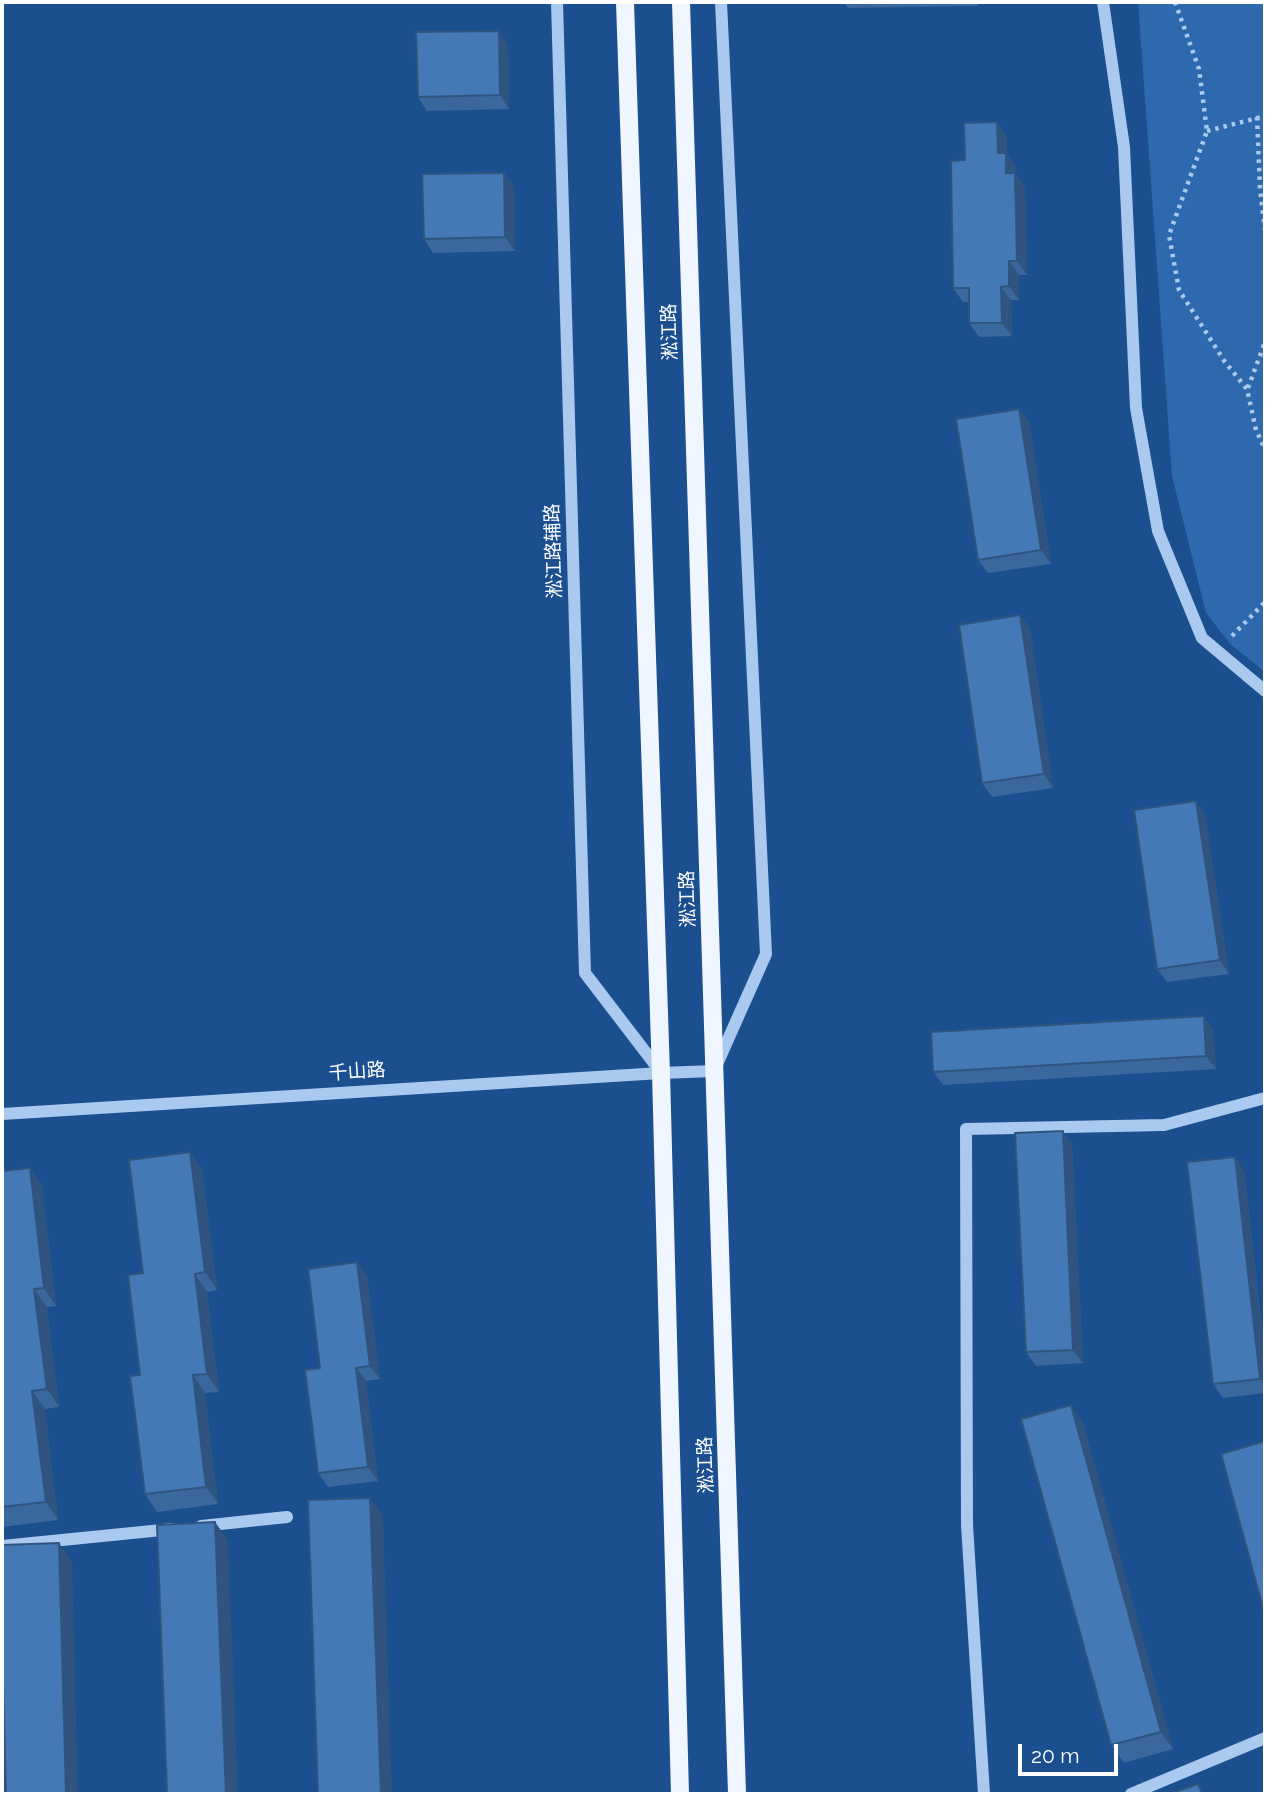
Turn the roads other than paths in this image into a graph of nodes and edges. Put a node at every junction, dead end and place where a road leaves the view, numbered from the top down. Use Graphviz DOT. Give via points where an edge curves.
graph roads {
  1 [pos="557,2"];
  2 [pos="625,2"];
  3 [pos="681,2"];
  4 [pos="721,2"];
  5 [pos="1103,2"];
  6 [pos="1265,691"];
  7 [pos="714,1071"];
  8 [pos="661,1073"];
  9 [pos="1265,1098"];
  10 [pos="2,1114"];
  11 [pos="287,1517"];
  12 [pos="2,1546"];
  13 [pos="1265,1738"];
  14 [pos="680,1794"];
  15 [pos="737,1794"];
  16 [pos="984,1794"];
  17 [pos="1131,1794"];
  1 -- 8 [label="street, 淞江路辅路" via="585,973"];
  2 -- 8 [label="main road, 淞江路"];
  3 -- 7 [label="main road, 淞江路"];
  4 -- 7 [label="street" via="766,954"];
  5 -- 6 [label="street" via="1124,147 1136,408 1158,531 1202,638"];
  7 -- 8 [label="street, 千山路"];
  7 -- 15 [label="main road, 淞江路"];
  8 -- 10 [label="street, 千山路"];
  8 -- 14 [label="main road, 淞江路"];
  9 -- 16 [label="street" via="1164,1125 966,1129 967,1525"];
  11 -- 12 [label="street"];
  13 -- 17 [label="street"];
}
